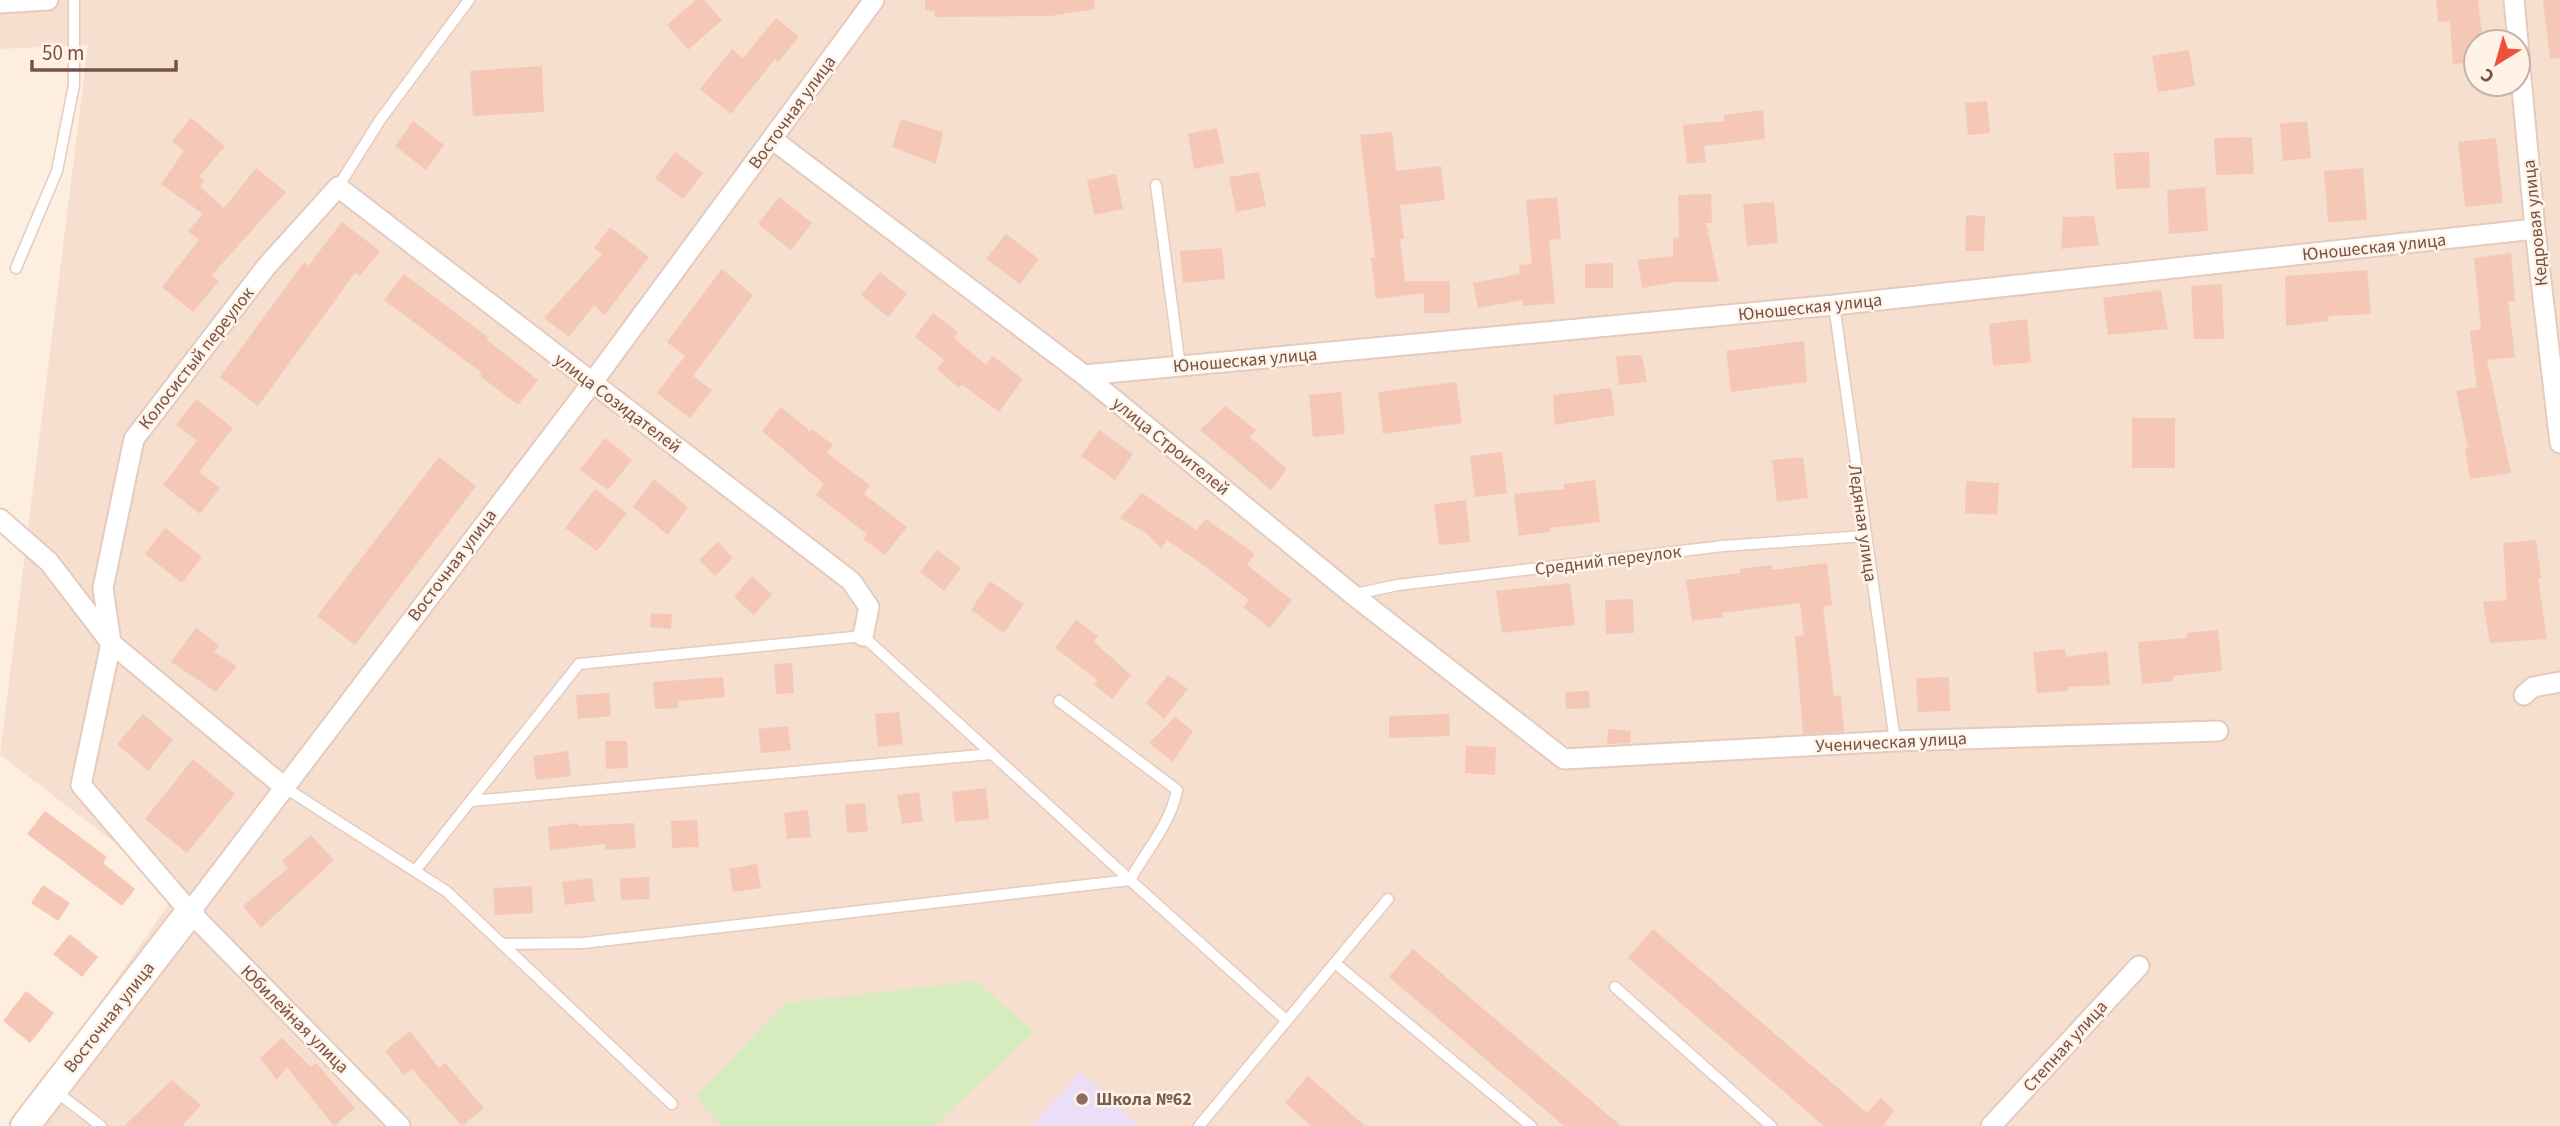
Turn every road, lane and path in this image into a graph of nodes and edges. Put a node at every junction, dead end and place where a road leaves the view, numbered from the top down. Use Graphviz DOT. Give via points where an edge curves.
graph roads {
  1 [pos="48,0"];
  2 [pos="74,0"];
  3 [pos="469,0"];
  4 [pos="874,0"];
  5 [pos="2514,0"];
  6 [pos="0,2"];
  7 [pos="2517,28"];
  8 [pos="2523,98"];
  9 [pos="772,139"];
  10 [pos="1156,185"];
  11 [pos="338,187"];
  12 [pos="2535,229"];
  13 [pos="16,268"];
  14 [pos="1834,305"];
  15 [pos="1180,366"];
  16 [pos="1084,375"];
  17 [pos="592,383"];
  18 [pos="2560,443"];
  19 [pos="0,519"];
  20 [pos="1865,536"];
  21 [pos="1352,594"];
  22 [pos="863,636"];
  23 [pos="111,643"];
  24 [pos="2560,682"];
  25 [pos="2524,695"];
  26 [pos="1059,701"];
  27 [pos="2218,731"];
  28 [pos="1895,741"];
  29 [pos="992,754"];
  30 [pos="1564,759"];
  31 [pos="283,786"];
  32 [pos="471,801"];
  33 [pos="415,871"];
  34 [pos="1130,880"];
  35 [pos="1388,899"];
  36 [pos="190,912"];
  37 [pos="502,944"];
  38 [pos="1335,963"];
  39 [pos="2138,965"];
  40 [pos="1615,987"];
  41 [pos="1287,1021"];
  42 [pos="53,1089"];
  43 [pos="672,1104"];
  44 [pos="25,1126"];
  45 [pos="101,1126"];
  46 [pos="400,1126"];
  47 [pos="1199,1126"];
  48 [pos="1531,1126"];
  49 [pos="1770,1126"];
  50 [pos="1991,1126"];
  1 -- 6 [label="street"];
  2 -- 13 [label="lane" via="74,85 57,171"];
  3 -- 11 [label="lane, Колосистый переулок" via="380,120"];
  4 -- 9 [label="street, Восточная улица"];
  5 -- 7 [label="street, Кедровая улица"];
  8 -- 12 [label="street, Кедровая улица"];
  9 -- 16 [label="street, улица Строителей"];
  9 -- 17 [label="street, Восточная улица"];
  10 -- 15 [label="lane"];
  11 -- 17 [label="street, улица Созидателей"];
  11 -- 23 [label="street, Колосистый переулок" via="266,267 134,439 103,588"];
  12 -- 14 [label="street, Юношеская улица"];
  12 -- 18 [label="street, Кедровая улица"];
  14 -- 15 [label="street, Юношеская улица"];
  14 -- 20 [label="lane, Ледяная улица"];
  15 -- 16 [label="street, Юношеская улица"];
  16 -- 21 [label="street, улица Строителей"];
  17 -- 22 [label="street, улица Созидателей" via="851,581 869,607"];
  17 -- 31 [label="street, Восточная улица"];
  19 -- 23 [label="street" via="49,562"];
  20 -- 21 [label="lane, Средний переулок" via="1723,546"];
  20 -- 28 [label="lane, Ледяная улица"];
  21 -- 30 [label="street, улица Строителей"];
  22 -- 29 [label="lane"];
  22 -- 32 [label="lane" via="579,664"];
  23 -- 31 [label="street"];
  23 -- 36 [label="street, Юбилейная улица" via="80,785"];
  24 -- 25 [label="street" via="2533,687"];
  26 -- 34 [label="lane" via="1177,790 1174,810"];
  27 -- 28 [label="street, Ученическая улица"];
  28 -- 30 [label="street, Ученическая улица"];
  29 -- 32 [label="lane"];
  29 -- 34 [label="lane"];
  31 -- 33 [label="lane"];
  31 -- 36 [label="street, Восточная улица"];
  32 -- 33 [label="lane"];
  33 -- 37 [label="lane" via="446,891"];
  34 -- 37 [label="lane" via="583,943"];
  34 -- 41 [label="lane"];
  35 -- 38 [label="lane"];
  36 -- 42 [label="street, Восточная улица"];
  36 -- 46 [label="street, Юбилейная улица"];
  37 -- 43 [label="lane"];
  38 -- 41 [label="lane"];
  38 -- 48 [label="lane"];
  39 -- 50 [label="street, Степная улица"];
  40 -- 49 [label="lane"];
  41 -- 47 [label="lane"];
  42 -- 44 [label="street, Восточная улица"];
  42 -- 45 [label="lane"];
}
